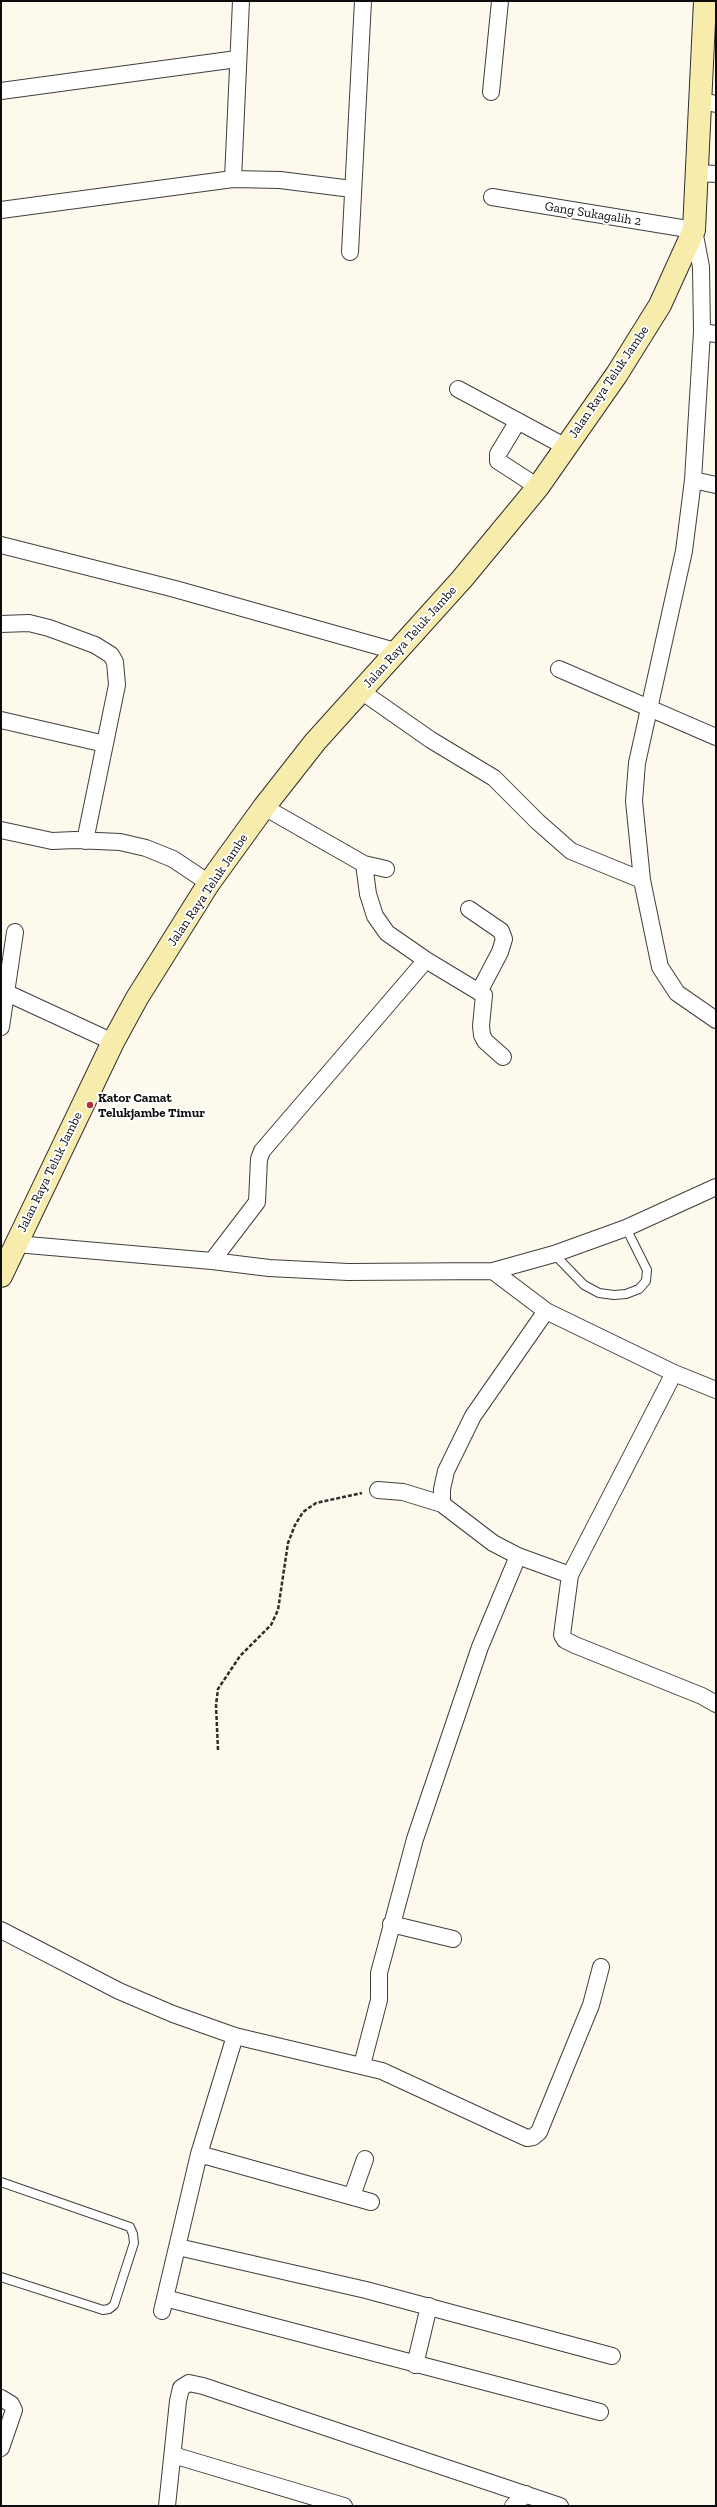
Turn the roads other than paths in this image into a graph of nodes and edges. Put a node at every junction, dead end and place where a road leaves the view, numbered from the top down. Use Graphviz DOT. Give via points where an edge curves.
graph roads {
  1 [pos="241,1"];
  2 [pos="363,1"];
  3 [pos="500,1"];
  4 [pos="706,1"];
  5 [pos="237,59"];
  6 [pos="1,91"];
  7 [pos="491,92"];
  8 [pos="708,102"];
  9 [pos="706,173"];
  10 [pos="233,180"];
  11 [pos="352,189"];
  12 [pos="492,197"];
  13 [pos="1,210"];
  14 [pos="694,230"];
  15 [pos="350,252"];
  16 [pos="709,333"];
  17 [pos="458,389"];
  18 [pos="518,421"];
  19 [pos="566,447"];
  20 [pos="693,480"];
  21 [pos="716,485"];
  22 [pos="538,487"];
  23 [pos="1,545"];
  24 [pos="1,624"];
  25 [pos="395,651"];
  26 [pos="559,669"];
  27 [pos="361,691"];
  28 [pos="649,709"];
  29 [pos="1,720"];
  30 [pos="716,737"];
  31 [pos="105,744"];
  32 [pos="264,807"];
  33 [pos="1,830"];
  34 [pos="86,841"];
  35 [pos="364,864"];
  36 [pos="386,869"];
  37 [pos="642,880"];
  38 [pos="210,884"];
  39 [pos="469,909"];
  40 [pos="15,932"];
  41 [pos="426,960"];
  42 [pos="479,992"];
  43 [pos="7,993"];
  44 [pos="716,1020"];
  45 [pos="1,1027"];
  46 [pos="113,1042"];
  47 [pos="503,1057"];
  48 [pos="716,1188"];
  49 [pos="626,1228"];
  50 [pos="16,1244"];
  51 [pos="554,1254"];
  52 [pos="212,1261"];
  53 [pos="493,1271"];
  54 [pos="1,1276"];
  55 [pos="546,1311"];
  56 [pos="674,1373"];
  57 [pos="716,1390"];
  58 [pos="378,1490"];
  59 [pos="442,1504"];
  60 [pos="518,1556"];
  61 [pos="570,1575"];
  62 [pos="716,1704"];
  63 [pos="391,1924"];
  64 [pos="1,1930"];
  65 [pos="453,1939"];
  66 [pos="601,1966"];
  67 [pos="235,2036"];
  68 [pos="362,2065"];
  69 [pos="199,2154"];
  70 [pos="365,2159"];
  71 [pos="1,2182"];
  72 [pos="352,2196"];
  73 [pos="371,2202"];
  74 [pos="178,2247"];
  75 [pos="1,2277"];
  76 [pos="429,2306"];
  77 [pos="612,2356"];
  78 [pos="415,2366"];
  79 [pos="1,2398"];
  80 [pos="600,2412"];
  81 [pos="1,2448"];
  82 [pos="173,2455"];
  83 [pos="526,2494"];
  84 [pos="167,2506"];
  85 [pos="344,2506"];
  86 [pos="513,2506"];
  87 [pos="560,2506"];
  1 -- 5 [label="street"];
  2 -- 11 [label="street"];
  3 -- 7 [label="street"];
  4 -- 8 [label="main road, Jalan Raya Teluk Jambe"];
  5 -- 6 [label="street"];
  5 -- 10 [label="street"];
  8 -- 9 [label="main road, Jalan Raya Teluk Jambe"];
  9 -- 14 [label="main road, Jalan Raya Teluk Jambe"];
  10 -- 11 [label="street" via="280,180"];
  10 -- 13 [label="street"];
  11 -- 15 [label="street"];
  12 -- 14 [label="street, Gang Sukagalih 2"];
  14 -- 16 [label="street"];
  14 -- 19 [label="main road, Jalan Raya Teluk Jambe" via="660,305"];
  16 -- 20 [label="street"];
  17 -- 18 [label="street"];
  18 -- 19 [label="street"];
  18 -- 22 [label="street" via="498,454 498,462"];
  19 -- 22 [label="main road, Jalan Raya Teluk Jambe"];
  20 -- 21 [label="street"];
  20 -- 28 [label="street" via="684,551"];
  22 -- 25 [label="main road, Jalan Raya Teluk Jambe" via="462,579"];
  23 -- 25 [label="street" via="175,589"];
  24 -- 31 [label="street" via="29,624 49,628 95,645 111,655 115,662 117,685"];
  25 -- 27 [label="main road, Jalan Raya Teluk Jambe"];
  26 -- 28 [label="street"];
  27 -- 32 [label="main road, Jalan Raya Teluk Jambe" via="315,742"];
  27 -- 37 [label="street" via="431,740 494,778 571,851"];
  28 -- 30 [label="street"];
  28 -- 37 [label="street" via="637,763 634,802"];
  29 -- 31 [label="street"];
  31 -- 34 [label="street"];
  32 -- 35 [label="street"];
  32 -- 38 [label="main road, Jalan Raya Teluk Jambe"];
  33 -- 34 [label="street" via="52,841"];
  34 -- 38 [label="street" via="120,842 146,848 173,859"];
  35 -- 36 [label="street"];
  35 -- 41 [label="street" via="368,894 375,916 387,933"];
  37 -- 44 [label="street" via="660,967 677,993"];
  38 -- 46 [label="main road, Jalan Raya Teluk Jambe" via="137,998"];
  39 -- 42 [label="street" via="501,931 504,939"];
  40 -- 43 [label="street"];
  41 -- 42 [label="street"];
  41 -- 52 [label="street" via="262,1151 259,1159 257,1202"];
  42 -- 47 [label="street" via="485,999 481,1016 482,1035"];
  43 -- 45 [label="street"];
  43 -- 46 [label="street"];
  46 -- 50 [label="main road, Jalan Raya Teluk Jambe"];
  48 -- 49 [label="street"];
  49 -- 51 [label="street"];
  49 -- 51 [label="lane" via="645,1262 647,1275 646,1281 639,1289 626,1294 599,1293 584,1285"];
  50 -- 52 [label="street"];
  50 -- 54 [label="main road, Jalan Raya Teluk Jambe"];
  51 -- 53 [label="street"];
  52 -- 53 [label="street" via="269,1268 348,1272"];
  53 -- 55 [label="street"];
  55 -- 56 [label="street"];
  55 -- 59 [label="street" via="473,1416 446,1471"];
  56 -- 57 [label="street"];
  56 -- 61 [label="street"];
  58 -- 59 [label="street" via="403,1492"];
  59 -- 60 [label="street" via="493,1543"];
  60 -- 61 [label="street"];
  60 -- 63 [label="street" via="455,1715"];
  61 -- 62 [label="street" via="562,1635 565,1640"];
  63 -- 65 [label="street"];
  63 -- 68 [label="street" via="379,1974 379,2000"];
  64 -- 67 [label="street" via="119,1992"];
  66 -- 68 [label="street" via="591,2005 574,2048 538,2132 533,2137 527,2138 382,2071"];
  67 -- 68 [label="street"];
  67 -- 69 [label="street"];
  69 -- 72 [label="street"];
  69 -- 74 [label="street"];
  70 -- 72 [label="street"];
  71 -- 75 [label="lane" via="130,2227 134,2243 114,2305 109,2309 102,2310"];
  72 -- 73 [label="street"];
  74 -- 76 [label="street"];
  74 -- 78 [label="street" via="164,2305"];
  76 -- 77 [label="street"];
  76 -- 78 [label="street"];
  78 -- 80 [label="street"];
  79 -- 81 [label="street" via="11,2404 14,2410"];
  82 -- 83 [label="street" via="178,2401 181,2388 189,2383"];
  82 -- 84 [label="street"];
  82 -- 85 [label="street"];
  83 -- 86 [label="street"];
  83 -- 87 [label="street"];
}
